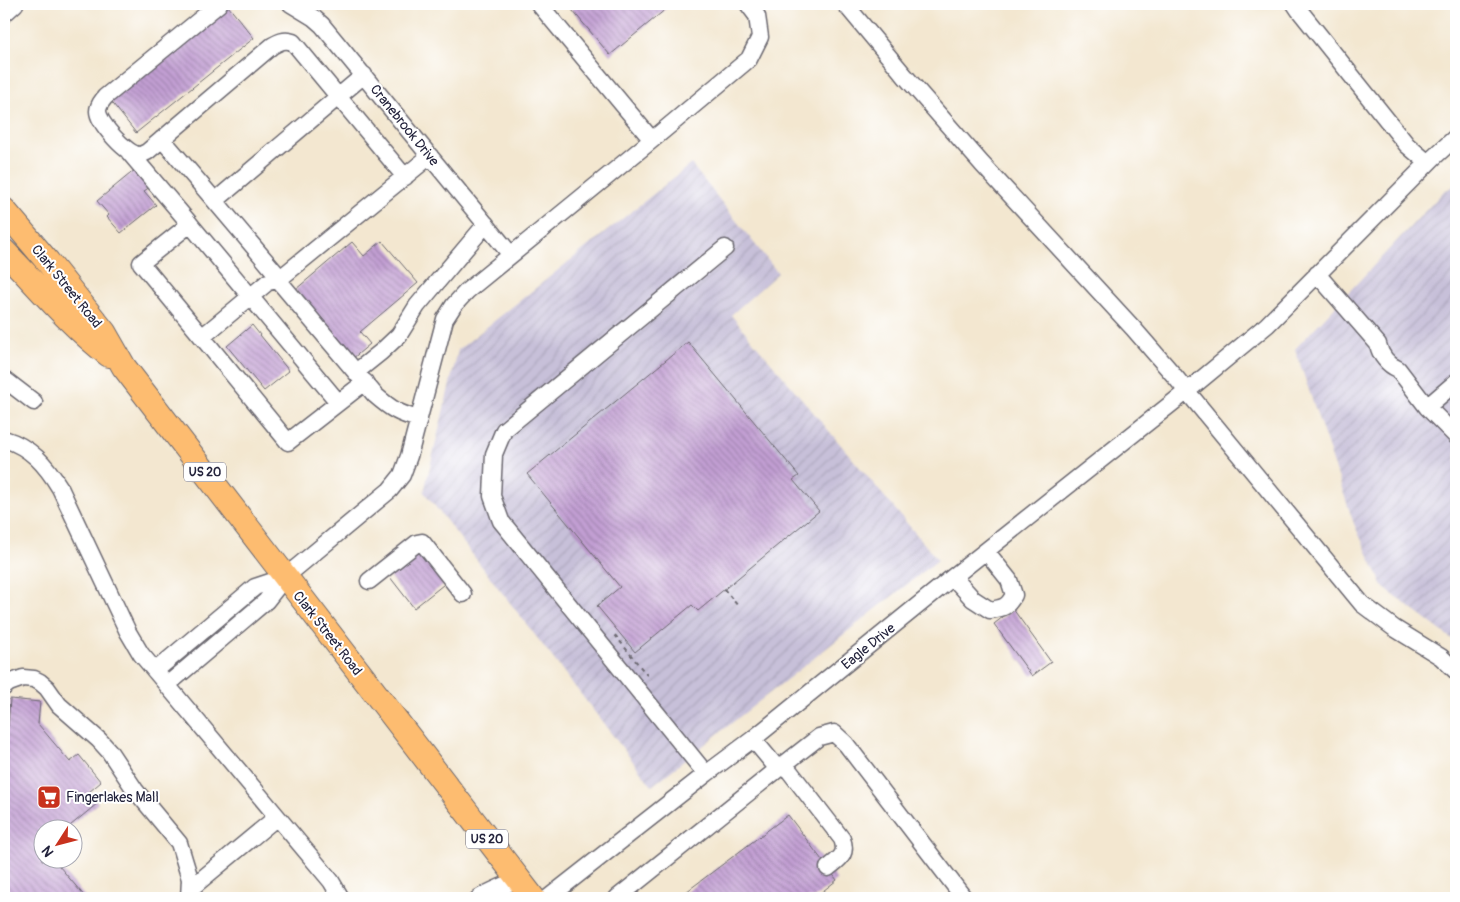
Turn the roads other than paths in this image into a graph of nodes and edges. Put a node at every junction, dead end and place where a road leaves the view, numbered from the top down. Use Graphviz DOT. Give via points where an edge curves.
graph roads {
  1 [pos="15,4"];
  2 [pos="220,4"];
  3 [pos="291,4"];
  4 [pos="539,4"];
  5 [pos="748,4"];
  6 [pos="845,4"];
  7 [pos="1296,4"];
  8 [pos="4,14"];
  9 [pos="364,75"];
  10 [pos="339,97"];
  11 [pos="1456,137"];
  12 [pos="162,139"];
  13 [pos="652,140"];
  14 [pos="129,152"];
  15 [pos="430,156"];
  16 [pos="1428,163"];
  17 [pos="405,177"];
  18 [pos="215,201"];
  19 [pos="4,210"];
  20 [pos="190,224"];
  21 [pos="486,224"];
  22 [pos="725,248"];
  23 [pos="4,251"];
  24 [pos="511,255"];
  25 [pos="1317,274"];
  26 [pos="278,280"];
  27 [pos="250,297"];
  28 [pos="202,337"];
  29 [pos="124,367"];
  30 [pos="360,377"];
  31 [pos="4,380"];
  32 [pos="1456,382"];
  33 [pos="1186,392"];
  34 [pos="34,402"];
  35 [pos="338,402"];
  36 [pos="1427,407"];
  37 [pos="419,419"];
  38 [pos="1456,436"];
  39 [pos="4,439"];
  40 [pos="986,551"];
  41 [pos="285,577"];
  42 [pos="953,577"];
  43 [pos="369,581"];
  44 [pos="463,594"];
  45 [pos="156,671"];
  46 [pos="1456,671"];
  47 [pos="167,685"];
  48 [pos="4,687"];
  49 [pos="753,738"];
  50 [pos="781,766"];
  51 [pos="706,774"];
  52 [pos="277,817"];
  53 [pos="828,868"];
  54 [pos="518,879"];
  55 [pos="189,894"];
  56 [pos="341,898"];
  57 [pos="480,898"];
  58 [pos="533,898"];
  59 [pos="548,898"];
  60 [pos="617,898"];
  61 [pos="964,898"];
  1 -- 8 [label="street"];
  2 -- 14 [label="street" via="100,104 100,119"];
  3 -- 9 [label="street, Cranebrook Drive" via="322,25"];
  4 -- 13 [label="street"];
  5 -- 13 [label="street" via="757,16 760,37 749,59"];
  6 -- 33 [label="street" via="982,164 1133,328"];
  7 -- 16 [label="street" via="1407,145"];
  9 -- 10 [label="street"];
  9 -- 15 [label="street, Cranebrook Drive"];
  10 -- 12 [label="street" via="293,42 287,40 272,46"];
  10 -- 17 [label="street"];
  10 -- 18 [label="street"];
  11 -- 16 [label="street, Eagle Drive"];
  12 -- 14 [label="street" via="147,152 139,155"];
  12 -- 18 [label="street"];
  13 -- 24 [label="street"];
  14 -- 20 [label="street"];
  15 -- 17 [label="street"];
  15 -- 21 [label="street, Cranebrook Drive"];
  16 -- 25 [label="street, Eagle Drive"];
  17 -- 26 [label="street"];
  18 -- 26 [label="street" via="275,272"];
  19 -- 29 [label="highway, Clark Street Road / US 20" via="104,332"];
  20 -- 27 [label="street"];
  20 -- 28 [label="street" via="141,263"];
  21 -- 24 [label="street, Cranebrook Drive"];
  21 -- 30 [label="street" via="417,306 399,335"];
  22 -- 51 [label="street" via="504,430 494,454 492,496 501,521"];
  23 -- 29 [label="highway, Clark Street Road / US 20" via="87,337"];
  24 -- 37 [label="street" via="467,291 445,319"];
  25 -- 33 [label="street, Eagle Drive" via="1267,325"];
  25 -- 36 [label="street" via="1378,344 1385,345 1397,361 1398,369"];
  26 -- 27 [label="street" via="268,282"];
  26 -- 30 [label="street"];
  27 -- 28 [label="street"];
  27 -- 35 [label="street"];
  28 -- 35 [label="street" via="288,442"];
  29 -- 41 [label="highway, Clark Street Road / US 20"];
  30 -- 35 [label="street"];
  30 -- 37 [label="street" via="388,406"];
  31 -- 34 [label="street"];
  32 -- 36 [label="street"];
  33 -- 40 [label="street, Eagle Drive"];
  33 -- 46 [label="street" via="1362,604 1441,657"];
  36 -- 38 [label="street"];
  37 -- 41 [label="street" via="402,475 390,490"];
  39 -- 45 [label="street" via="36,456 48,469 128,632"];
  40 -- 42 [label="street, Eagle Drive"];
  40 -- 42 [label="street" via="1009,580 1014,595 1003,608 990,610 973,599"];
  41 -- 45 [label="street" via="255,588"];
  41 -- 47 [label="street" via="266,601"];
  41 -- 54 [label="highway, Clark Street Road / US 20"];
  42 -- 49 [label="street, Eagle Drive"];
  43 -- 44 [label="street" via="422,542"];
  45 -- 47 [label="street"];
  47 -- 52 [label="street"];
  48 -- 55 [label="street" via="23,678 40,682 59,705 110,751 135,790 179,843 190,879"];
  49 -- 50 [label="street"];
  49 -- 51 [label="street, Eagle Drive"];
  50 -- 53 [label="street" via="842,840 844,854"];
  50 -- 60 [label="street"];
  50 -- 61 [label="street" via="819,737 834,733 846,744"];
  51 -- 59 [label="street, Eagle Drive"];
  52 -- 55 [label="street"];
  52 -- 56 [label="street" via="331,881"];
  54 -- 57 [label="street"];
  54 -- 58 [label="highway, Clark Street Road / US 20"];
}
